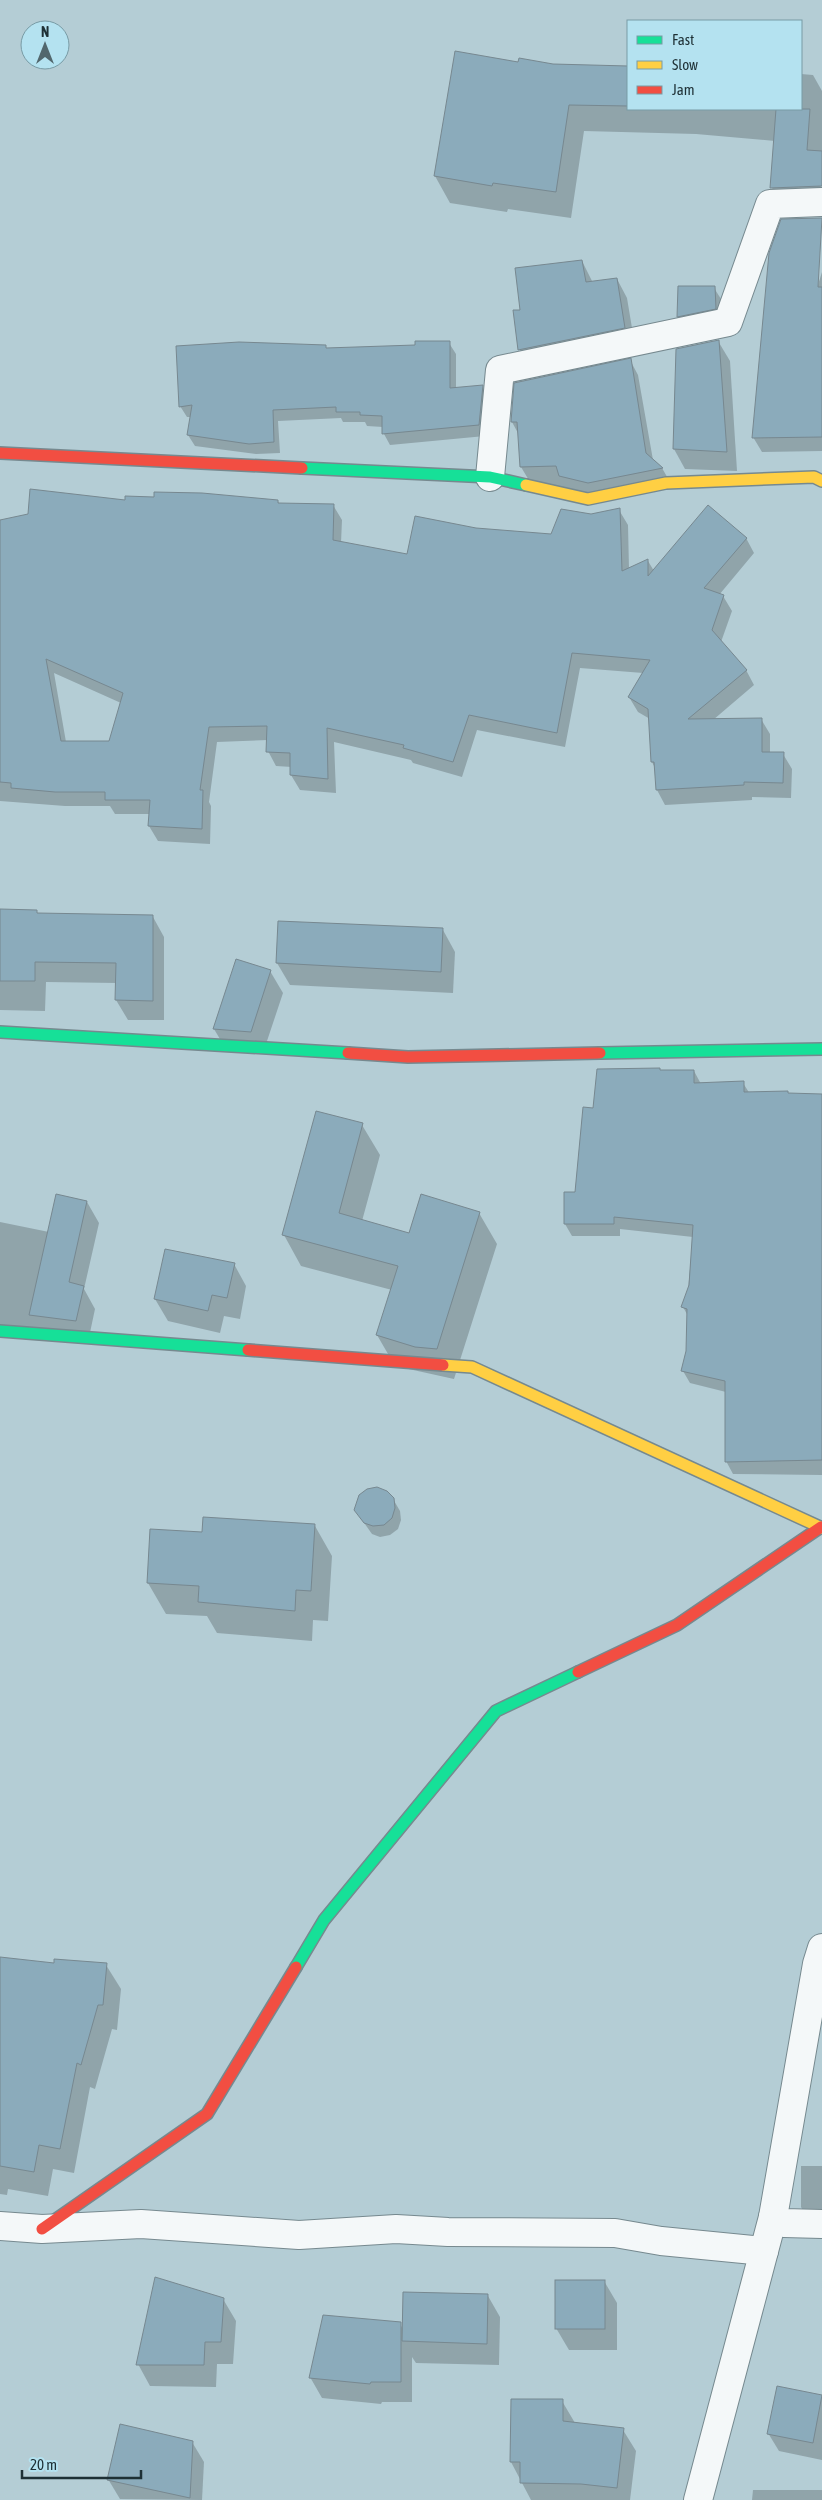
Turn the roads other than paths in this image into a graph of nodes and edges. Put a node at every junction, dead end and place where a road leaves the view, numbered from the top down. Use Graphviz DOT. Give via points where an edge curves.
graph roads {
  1 [pos="822,202"];
  2 [pos="0,453"];
  3 [pos="490,477"];
  4 [pos="822,480"];
  5 [pos="0,1032"];
  6 [pos="822,1049"];
  7 [pos="0,1331"];
  8 [pos="822,1528"];
  9 [pos="820,1959"];
  10 [pos="773,2217"];
  11 [pos="822,2224"];
  12 [pos="0,2226"];
  13 [pos="42,2229"];
  14 [pos="764,2251"];
  15 [pos="698,2500"];
  1 -- 3 [label="street" via="770,204 728,322 500,370"];
  2 -- 3 [label="street"];
  3 -- 4 [label="street" via="588,499 666,483 814,477"];
  5 -- 6 [label="street" via="408,1057"];
  7 -- 8 [label="street" via="472,1367"];
  8 -- 13 [label="street" via="677,1624 496,1710 324,1920 207,2114"];
  9 -- 10 [label="street"];
  10 -- 11 [label="street" via="784,2223"];
  10 -- 14 [label="street"];
  12 -- 13 [label="street"];
  13 -- 14 [label="street" via="141,2224 299,2235 396,2229 615,2233"];
  14 -- 15 [label="street"];
}
